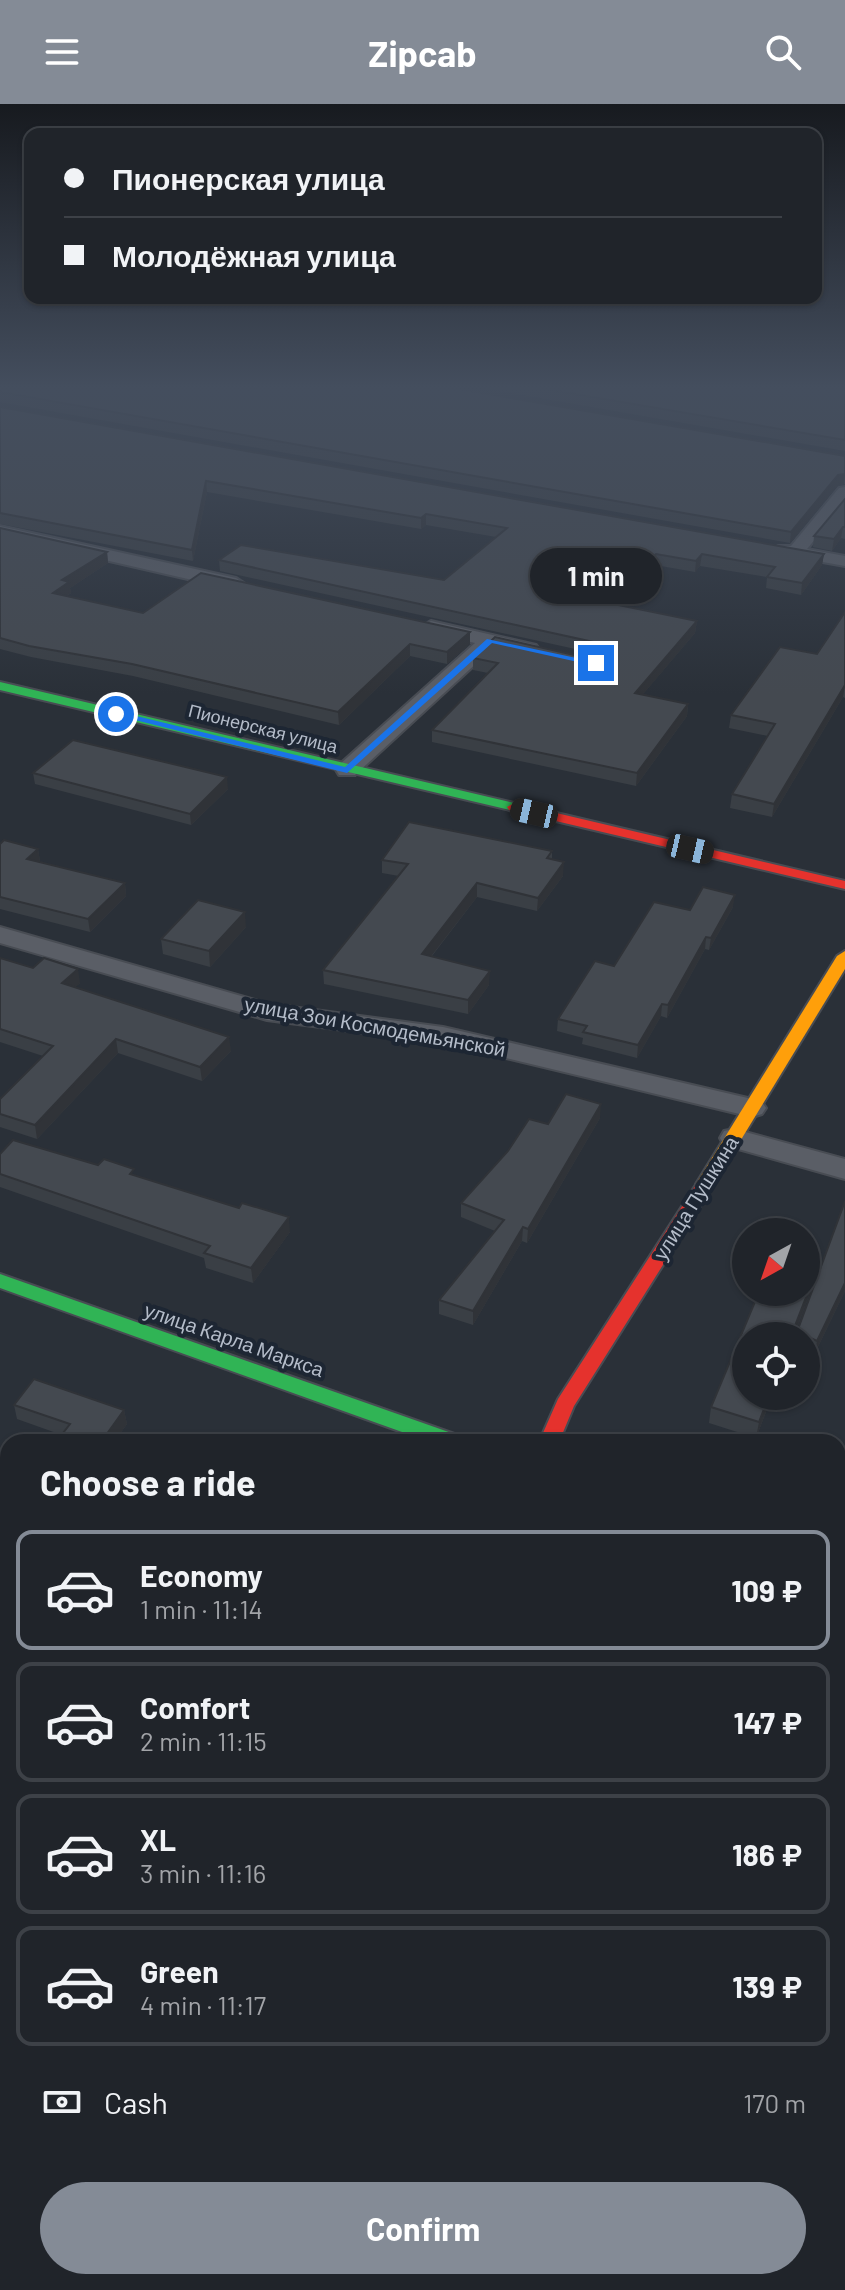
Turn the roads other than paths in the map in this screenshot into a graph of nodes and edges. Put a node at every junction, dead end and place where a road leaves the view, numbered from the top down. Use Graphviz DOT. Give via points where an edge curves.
graph roads {
  1 [pos="845,492"];
  2 [pos="0,531"];
  3 [pos="764,546"];
  4 [pos="795,552"];
  5 [pos="845,561"];
  6 [pos="260,589"];
  7 [pos="413,623"];
  8 [pos="490,640"];
  9 [pos="551,654"];
  10 [pos="0,686"];
  11 [pos="347,770"];
  12 [pos="845,885"];
  13 [pos="0,935"];
  14 [pos="845,956"];
  15 [pos="752,1108"];
  16 [pos="734,1138"];
  17 [pos="845,1169"];
  18 [pos="0,1281"];
  19 [pos="430,1434"];
  20 [pos="552,1434"];
  1 -- 4 [label="street"];
  2 -- 6 [label="street"];
  3 -- 4 [label="street"];
  4 -- 5 [label="street"];
  7 -- 8 [label="street"];
  8 -- 9 [label="street"];
  8 -- 11 [label="street"];
  10 -- 11 [label="street, Пионерская улица"];
  11 -- 12 [label="street, Пионерская улица"];
  13 -- 15 [label="street, улица Зои Космодемьянской" via="267,1012 443,1035"];
  14 -- 15 [label="street, улица Пушкина"];
  15 -- 16 [label="street, улица Пушкина"];
  16 -- 17 [label="street"];
  16 -- 20 [label="street, улица Пушкина" via="565,1404"];
  18 -- 19 [label="street, улица Карла Маркса"];
}
